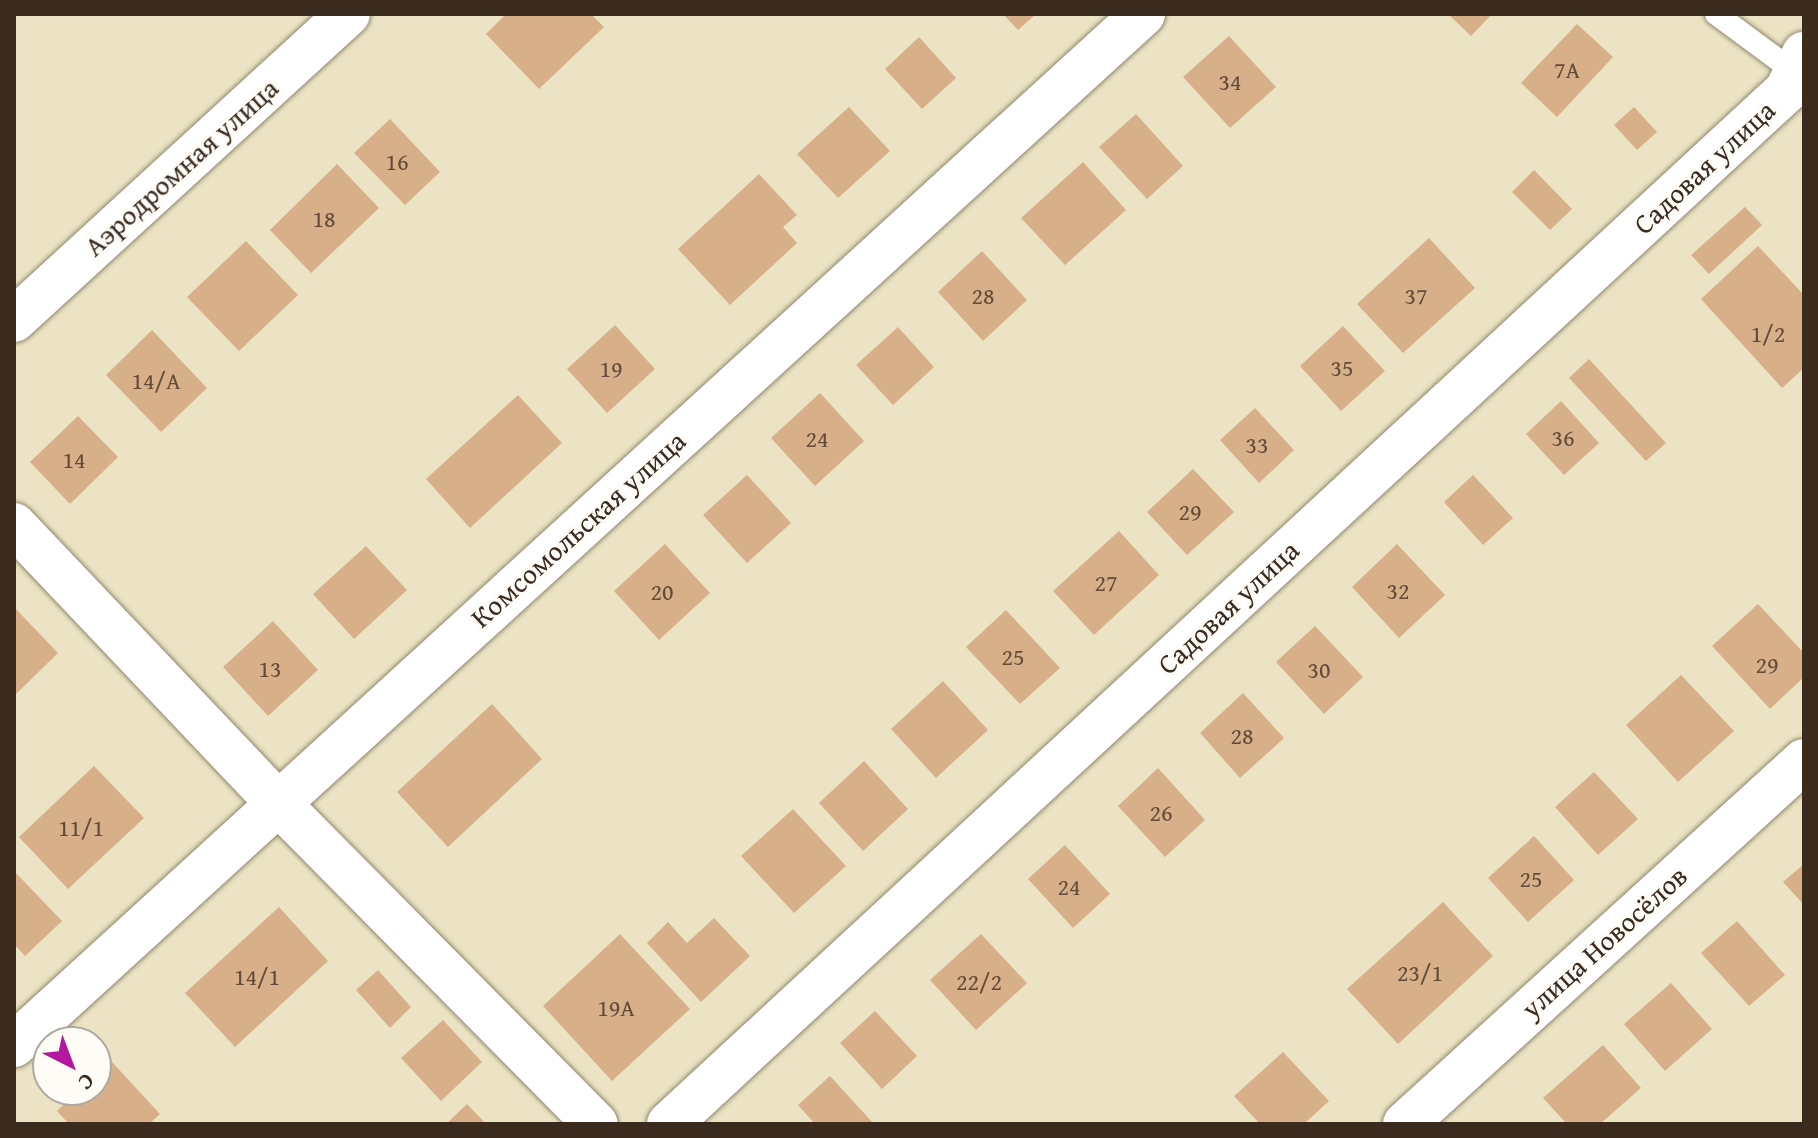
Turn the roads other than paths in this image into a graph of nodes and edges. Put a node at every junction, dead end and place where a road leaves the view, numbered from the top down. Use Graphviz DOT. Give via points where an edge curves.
graph roads {
  1 [pos="348,14"];
  2 [pos="1143,14"];
  3 [pos="1716,14"];
  4 [pos="1798,83"];
  5 [pos="14,320"];
  6 [pos="14,525"];
  7 [pos="1804,761"];
  8 [pos="277,802"];
  9 [pos="14,1045"];
  10 [pos="596,1124"];
  11 [pos="669,1124"];
  12 [pos="1405,1124"];
  1 -- 5 [label="street, Аэродромная улица"];
  2 -- 8 [label="street, Комсомольская улица"];
  3 -- 4 [label="lane"];
  4 -- 11 [label="street, Садовая улица"];
  6 -- 8 [label="street"];
  7 -- 12 [label="street, улица Новосёлов"];
  8 -- 9 [label="street, Комсомольская улица"];
  8 -- 10 [label="street"];
}
